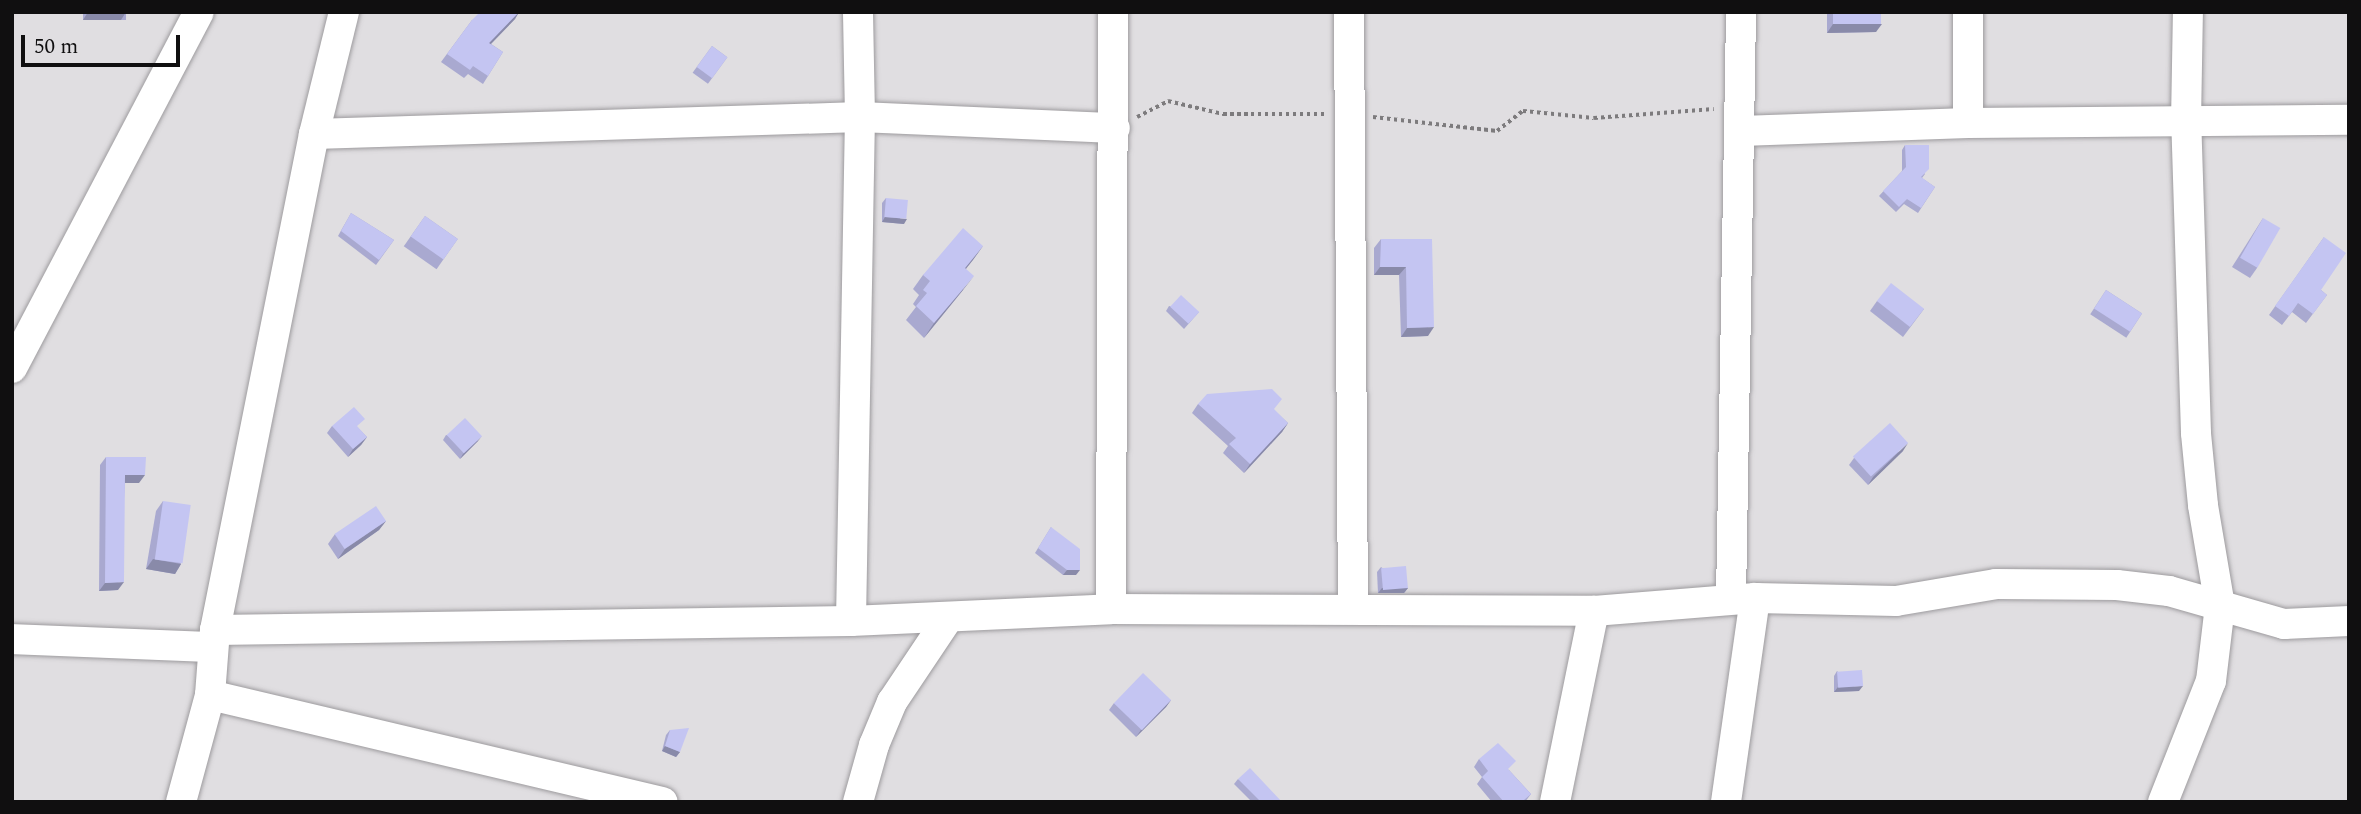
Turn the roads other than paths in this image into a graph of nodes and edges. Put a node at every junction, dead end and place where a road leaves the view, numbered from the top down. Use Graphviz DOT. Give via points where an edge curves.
graph roads {
  1 [pos="199,12"];
  2 [pos="344,12"];
  3 [pos="859,12"];
  4 [pos="1114,12"];
  5 [pos="1349,12"];
  6 [pos="1741,12"];
  7 [pos="1968,12"];
  8 [pos="2188,12"];
  9 [pos="860,117"];
  10 [pos="1741,119"];
  11 [pos="2349,120"];
  12 [pos="2186,122"];
  13 [pos="1968,123"];
  14 [pos="1115,128"];
  15 [pos="314,134"];
  16 [pos="12,368"];
  17 [pos="1743,598"];
  18 [pos="2220,606"];
  19 [pos="1111,609"];
  20 [pos="1353,610"];
  21 [pos="1594,611"];
  22 [pos="949,617"];
  23 [pos="851,621"];
  24 [pos="2349,621"];
  25 [pos="214,638"];
  26 [pos="12,639"];
  27 [pos="210,695"];
  28 [pos="181,802"];
  29 [pos="663,802"];
  30 [pos="858,802"];
  31 [pos="1555,802"];
  32 [pos="1726,802"];
  33 [pos="2163,802"];
  1 -- 16 [label="street"];
  2 -- 15 [label="street"];
  3 -- 9 [label="street"];
  4 -- 14 [label="street"];
  5 -- 20 [label="street"];
  6 -- 10 [label="street"];
  7 -- 13 [label="street"];
  8 -- 12 [label="street"];
  9 -- 14 [label="street"];
  9 -- 15 [label="street"];
  9 -- 23 [label="street"];
  10 -- 13 [label="street"];
  10 -- 17 [label="street"];
  11 -- 12 [label="street"];
  12 -- 13 [label="street"];
  12 -- 18 [label="street" via="2196,433 2204,517"];
  14 -- 19 [label="street"];
  15 -- 25 [label="street"];
  17 -- 18 [label="street" via="1896,601 1996,584 2117,585 2169,591"];
  17 -- 21 [label="street"];
  17 -- 32 [label="street"];
  18 -- 24 [label="street" via="2284,624"];
  18 -- 33 [label="street" via="2211,681"];
  19 -- 20 [label="street"];
  19 -- 22 [label="street"];
  20 -- 21 [label="street"];
  21 -- 31 [label="street"];
  22 -- 23 [label="street"];
  22 -- 30 [label="street" via="892,702"];
  23 -- 25 [label="street"];
  25 -- 26 [label="street"];
  25 -- 27 [label="street"];
  27 -- 28 [label="street"];
  27 -- 29 [label="street"];
}
